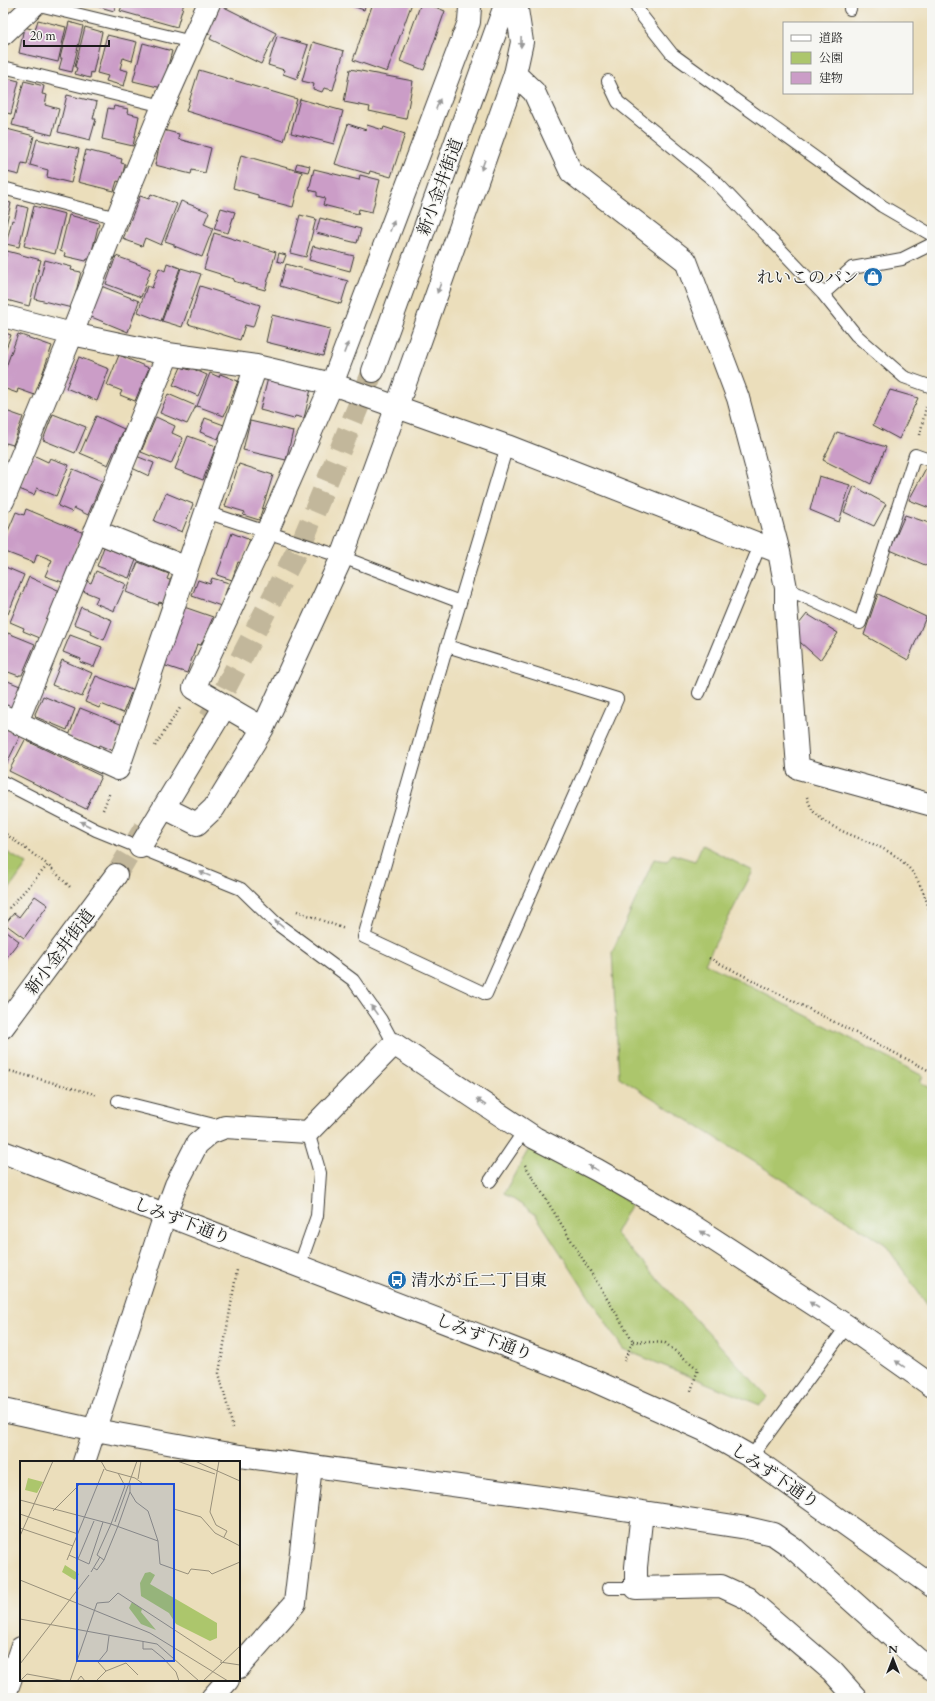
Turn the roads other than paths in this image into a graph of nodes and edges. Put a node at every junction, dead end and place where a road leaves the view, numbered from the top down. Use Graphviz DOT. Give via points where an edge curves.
graph roads {
  1 [pos="210,3"];
  2 [pos="469,3"];
  3 [pos="506,3"];
  4 [pos="516,3"];
  5 [pos="634,3"];
  6 [pos="35,4"];
  7 [pos="3,34"];
  8 [pos="192,42"];
  9 [pos="3,66"];
  10 [pos="515,74"];
  11 [pos="608,81"];
  12 [pos="163,106"];
  13 [pos="3,188"];
  14 [pos="117,218"];
  15 [pos="932,235"];
  16 [pos="932,244"];
  17 [pos="823,294"];
  18 [pos="3,316"];
  19 [pos="72,334"];
  20 [pos="168,354"];
  21 [pos="256,366"];
  22 [pos="373,371"];
  23 [pos="332,384"];
  24 [pos="931,387"];
  25 [pos="396,406"];
  26 [pos="507,446"];
  27 [pos="932,461"];
  28 [pos="8,476"];
  29 [pos="3,502"];
  30 [pos="206,512"];
  31 [pos="95,531"];
  32 [pos="267,532"];
  33 [pos="769,548"];
  34 [pos="342,557"];
  35 [pos="187,568"];
  36 [pos="786,588"];
  37 [pos="460,602"];
  38 [pos="447,646"];
  39 [pos="699,693"];
  40 [pos="225,706"];
  41 [pos="10,719"];
  42 [pos="262,728"];
  43 [pos="3,782"];
  44 [pos="932,805"];
  45 [pos="165,808"];
  46 [pos="140,847"];
  47 [pos="116,875"];
  48 [pos="3,1027"];
  49 [pos="394,1044"];
  50 [pos="118,1101"];
  51 [pos="225,1127"];
  52 [pos="524,1131"];
  53 [pos="308,1132"];
  54 [pos="3,1152"];
  55 [pos="490,1181"];
  56 [pos="164,1215"];
  57 [pos="299,1267"];
  58 [pos="847,1326"];
  59 [pos="932,1386"];
  60 [pos="3,1410"];
  61 [pos="95,1430"];
  62 [pos="751,1457"];
  63 [pos="84,1461"];
  64 [pos="311,1466"];
  65 [pos="642,1512"];
  66 [pos="932,1586"];
  67 [pos="609,1588"];
  68 [pos="636,1588"];
  69 [pos="20,1650"];
  70 [pos="240,1666"];
  71 [pos="932,1670"];
  72 [pos="8,1673"];
  73 [pos="227,1681"];
  74 [pos="4,1698"];
  75 [pos="212,1698"];
  76 [pos="856,1698"];
  1 -- 8 [label="street"];
  23 -- 2 [label="street, one-way" via="468,22"];
  3 -- 22 [label="street, 新小金井街道"];
  4 -- 10 [label="street, one-way" via="522,42"];
  5 -- 15 [label="lane" via="672,54 882,206"];
  6 -- 7 [label="street"];
  6 -- 8 [label="lane"];
  8 -- 12 [label="street"];
  9 -- 12 [label="lane"];
  10 -- 25 [label="street, one-way"];
  10 -- 33 [label="street" via="534,92 571,172 686,261 738,398"];
  11 -- 17 [label="lane" via="618,102 717,183"];
  12 -- 14 [label="street"];
  13 -- 14 [label="lane"];
  14 -- 19 [label="street"];
  16 -- 17 [label="lane" via="902,259 852,268"];
  17 -- 24 [label="lane" via="856,335 904,377"];
  18 -- 19 [label="street"];
  19 -- 20 [label="street"];
  19 -- 28 [label="street"];
  20 -- 21 [label="street"];
  20 -- 31 [label="street"];
  21 -- 23 [label="street"];
  21 -- 30 [label="street"];
  23 -- 25 [label="street"];
  23 -- 32 [label="street"];
  25 -- 26 [label="street"];
  25 -- 34 [label="street"];
  26 -- 33 [label="street"];
  26 -- 37 [label="lane"];
  27 -- 36 [label="lane" via="915,455 860,623"];
  28 -- 29 [label="street"];
  30 -- 32 [label="lane"];
  30 -- 35 [label="street"];
  31 -- 35 [label="street"];
  31 -- 41 [label="street"];
  32 -- 34 [label="lane"];
  32 -- 40 [label="street" via="194,688"];
  33 -- 36 [label="street"];
  33 -- 39 [label="lane"];
  34 -- 37 [label="lane"];
  34 -- 42 [label="street"];
  35 -- 41 [label="street" via="118,769"];
  36 -- 44 [label="street" via="798,768"];
  37 -- 38 [label="lane"];
  38 -- 38 [label="lane" via="617,699 486,994 364,937"];
  40 -- 42 [label="street"];
  40 -- 45 [label="street"];
  42 -- 45 [label="street" via="214,808 197,824"];
  46 -- 43 [label="lane, one-way" via="96,830"];
  45 -- 46 [label="street"];
  49 -- 46 [label="lane, one-way" via="381,1020 352,980 276,923 241,889"];
  47 -- 48 [label="street, 新小金井街道"];
  52 -- 49 [label="street, one-way"];
  49 -- 53 [label="street"];
  50 -- 51 [label="lane"];
  51 -- 53 [label="street"];
  51 -- 56 [label="street" via="210,1133 197,1144"];
  52 -- 55 [label="lane"];
  58 -- 52 [label="street, one-way" via="676,1215"];
  53 -- 57 [label="lane" via="320,1173 316,1216"];
  54 -- 56 [label="street, しみず下通り"];
  56 -- 57 [label="street, しみず下通り"];
  56 -- 61 [label="street"];
  57 -- 62 [label="street, しみず下通り" via="610,1387 704,1430"];
  59 -- 58 [label="street, one-way"];
  58 -- 62 [label="lane"];
  60 -- 61 [label="street"];
  61 -- 63 [label="street"];
  61 -- 64 [label="street"];
  62 -- 66 [label="street, しみず下通り"];
  64 -- 65 [label="street"];
  64 -- 70 [label="street" via="296,1603"];
  65 -- 68 [label="street"];
  65 -- 71 [label="street" via="773,1534 792,1547 916,1659"];
  67 -- 68 [label="lane"];
  68 -- 76 [label="street" via="721,1586 747,1598 832,1671"];
  69 -- 72 [label="street"];
  72 -- 74 [label="street"];
  73 -- 75 [label="street"];
}
